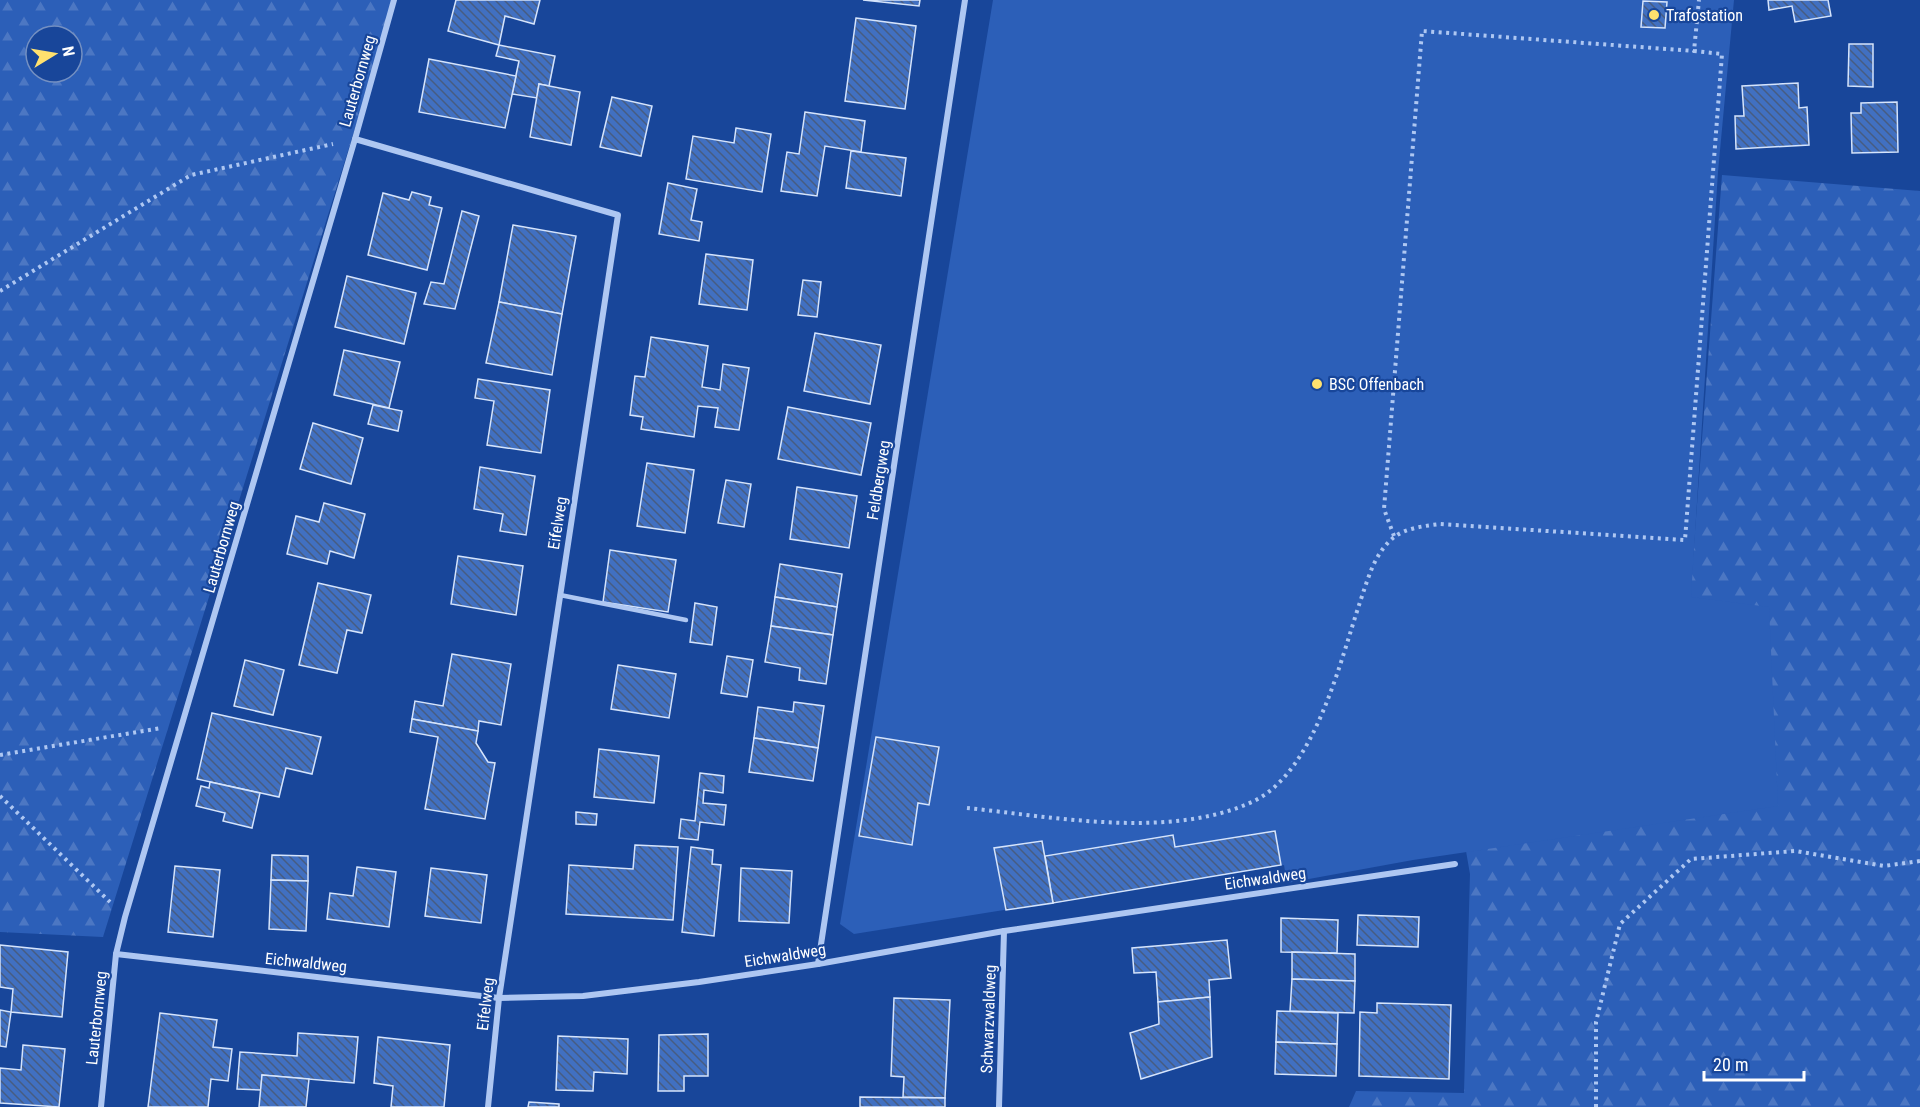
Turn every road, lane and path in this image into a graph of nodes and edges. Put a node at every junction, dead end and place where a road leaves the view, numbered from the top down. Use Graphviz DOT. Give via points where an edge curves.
graph roads {
  1 [pos="394,0"];
  2 [pos="965,0"];
  3 [pos="1699,0"];
  4 [pos="1694,51"];
  5 [pos="355,139"];
  6 [pos="0,291"];
  7 [pos="1394,537"];
  8 [pos="560,595"];
  9 [pos="686,621"];
  10 [pos="183,724"];
  11 [pos="0,755"];
  12 [pos="0,796"];
  13 [pos="967,808"];
  14 [pos="1920,861"];
  15 [pos="1455,864"];
  16 [pos="125,917"];
  17 [pos="1004,931"];
  18 [pos="116,954"];
  19 [pos="818,964"];
  20 [pos="499,998"];
  21 [pos="101,1107"];
  22 [pos="488,1107"];
  23 [pos="999,1107"];
  24 [pos="1596,1107"];
  1 -- 5 [label="street, Lauterbornweg"];
  2 -- 19 [label="street, Feldbergweg"];
  3 -- 4 [label="path"];
  4 -- 7 [label="path" via="1422,31 1384,509"];
  4 -- 7 [label="path" via="1722,54 1684,540 1440,524 1416,527"];
  5 -- 6 [label="path" via="191,176"];
  5 -- 8 [label="street, Eifelweg" via="618,214"];
  5 -- 10 [label="street, Lauterbornweg"];
  7 -- 13 [label="path" via="1378,554 1367,580 1318,725 1281,782 1256,800 1196,818 1160,823"];
  8 -- 9 [label="lane"];
  8 -- 20 [label="street, Eifelweg"];
  10 -- 11 [label="path"];
  10 -- 16 [label="street, Lauterbornweg"];
  12 -- 16 [label="path"];
  14 -- 24 [label="path" via="1884,866 1795,850 1691,859 1620,924 1596,1022"];
  15 -- 17 [label="street, Eichwaldweg"];
  16 -- 18 [label="street, Lauterbornweg"];
  17 -- 19 [label="street, Eichwaldweg"];
  17 -- 23 [label="street, Schwarzwaldweg"];
  18 -- 20 [label="street, Eichwaldweg"];
  18 -- 21 [label="street, Lauterbornweg"];
  19 -- 20 [label="street, Eichwaldweg" via="583,996"];
  20 -- 22 [label="street, Eifelweg"];
}
